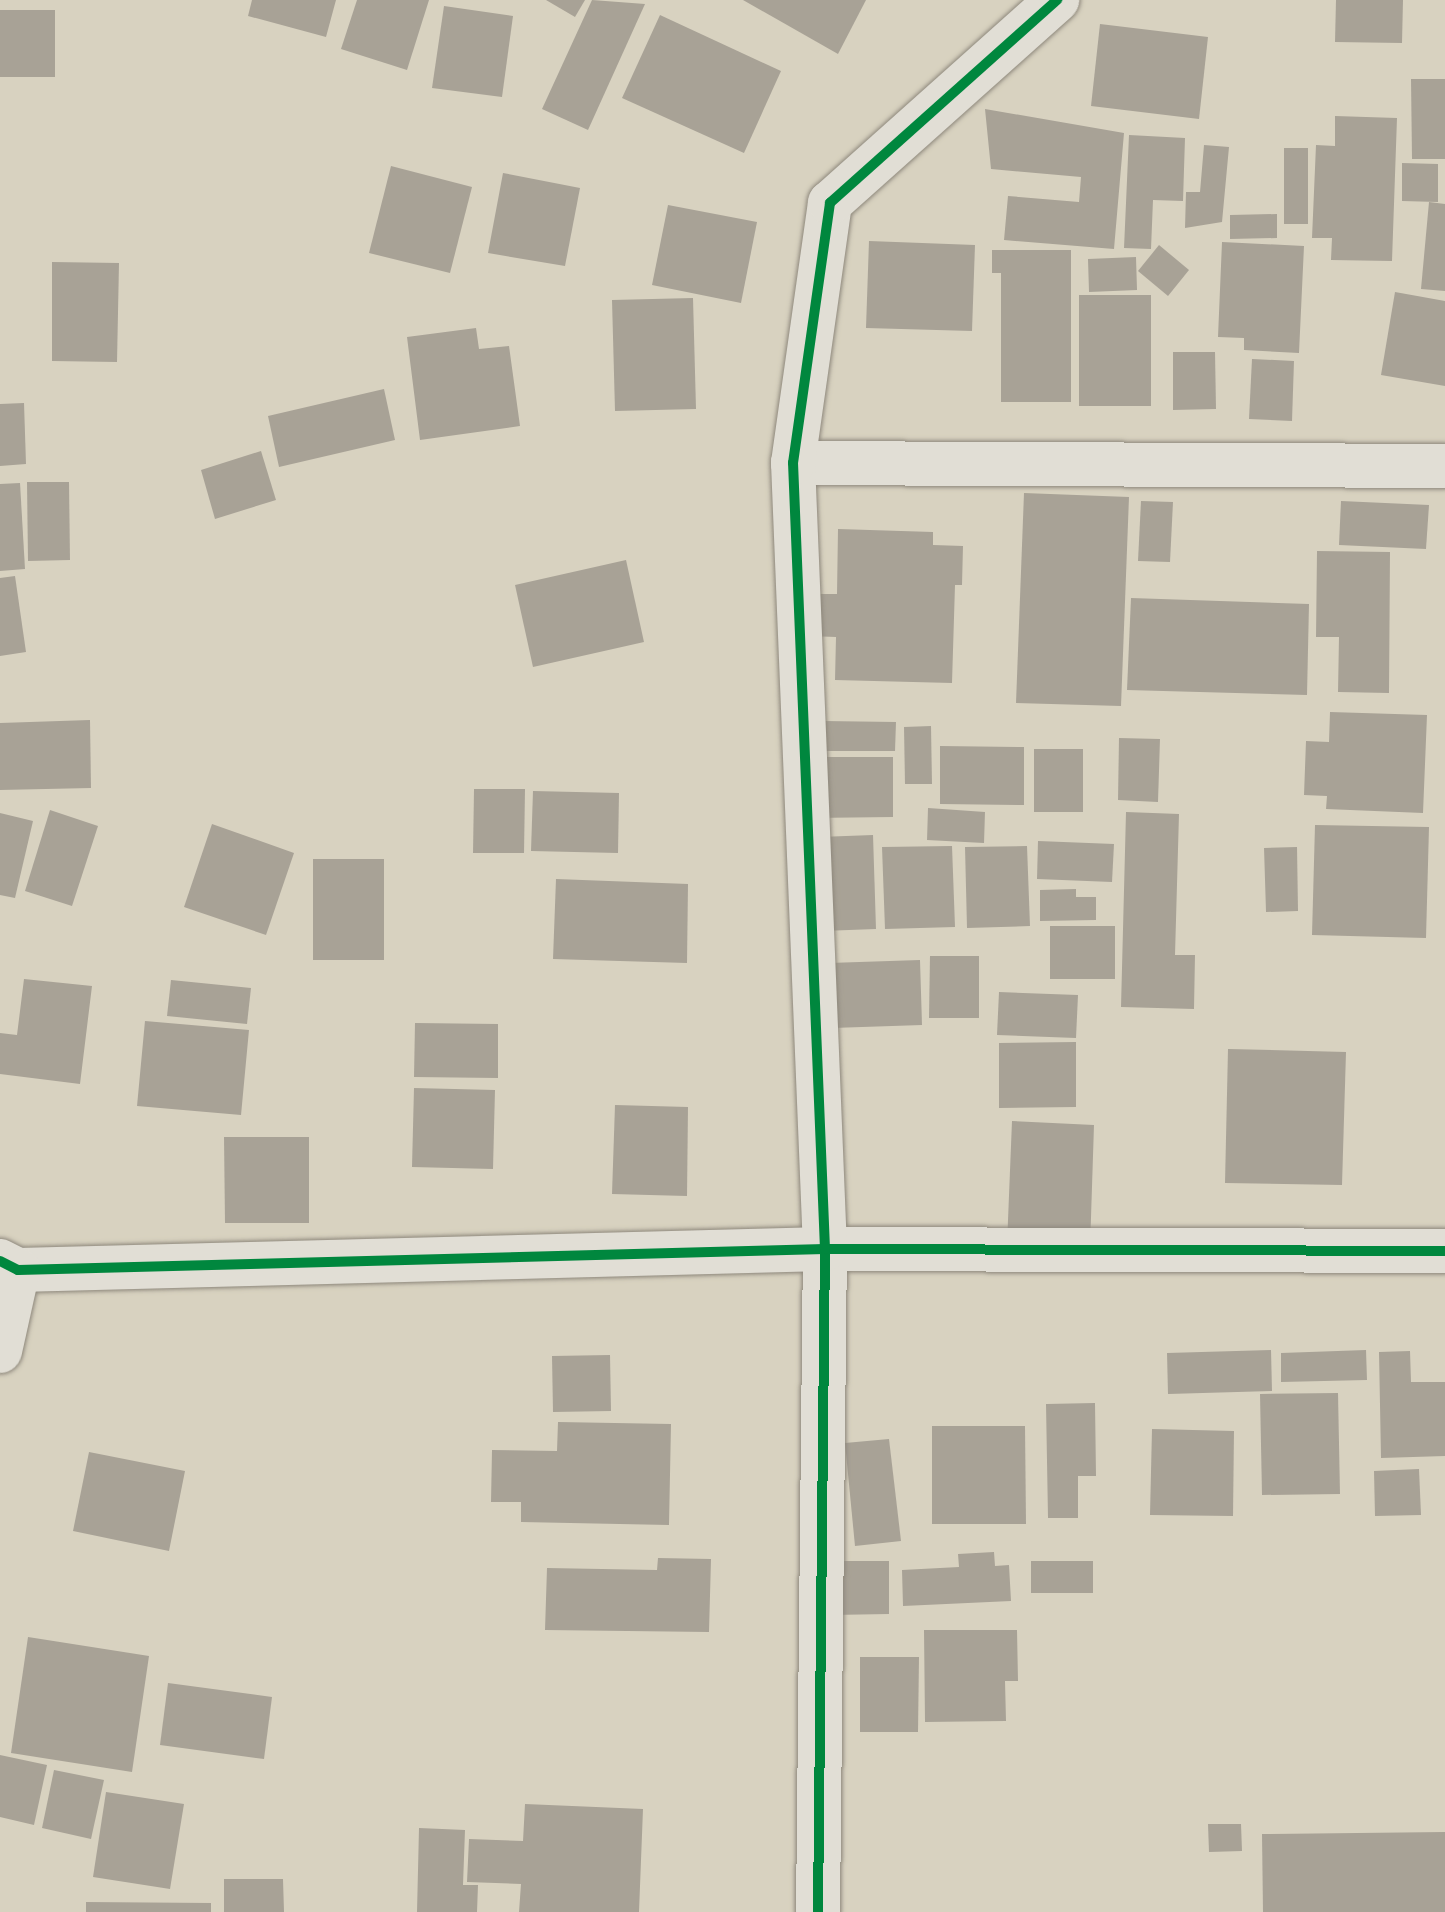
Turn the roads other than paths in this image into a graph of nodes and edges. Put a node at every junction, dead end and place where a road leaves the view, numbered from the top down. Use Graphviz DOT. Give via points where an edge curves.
graph roads {
  1 [pos="1057,0"];
  2 [pos="793,463"];
  3 [pos="1445,466"];
  4 [pos="825,1249"];
  5 [pos="1445,1251"];
  6 [pos="9,1266"];
  7 [pos="0,1351"];
  8 [pos="818,1912"];
  1 -- 2 [label="street" via="830,203"];
  2 -- 3 [label="street"];
  2 -- 4 [label="street"];
  4 -- 5 [label="street"];
  4 -- 6 [label="street"];
  4 -- 8 [label="street"];
  6 -- 7 [label="street"];
}
